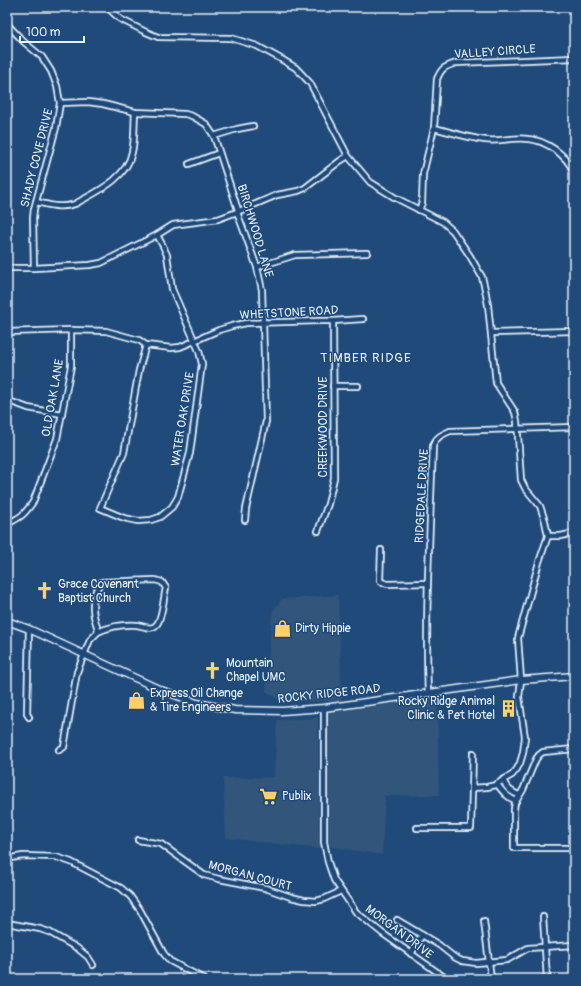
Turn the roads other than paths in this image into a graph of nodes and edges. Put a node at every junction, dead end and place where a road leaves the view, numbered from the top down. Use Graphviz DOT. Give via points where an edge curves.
graph roads {
  1 [pos="107,7"];
  2 [pos="7,24"];
  3 [pos="574,58"];
  4 [pos="60,103"];
  5 [pos="135,112"];
  6 [pos="254,126"];
  7 [pos="434,128"];
  8 [pos="214,136"];
  9 [pos="219,153"];
  10 [pos="348,156"];
  11 [pos="189,164"];
  12 [pos="574,180"];
  13 [pos="36,202"];
  14 [pos="574,206"];
  15 [pos="420,210"];
  16 [pos="238,212"];
  17 [pos="157,235"];
  18 [pos="574,237"];
  19 [pos="366,253"];
  20 [pos="257,267"];
  21 [pos="7,268"];
  22 [pos="34,268"];
  23 [pos="363,319"];
  24 [pos="333,321"];
  25 [pos="263,323"];
  26 [pos="71,330"];
  27 [pos="574,331"];
  28 [pos="7,332"];
  29 [pos="491,333"];
  30 [pos="194,341"];
  31 [pos="146,345"];
  32 [pos="334,386"];
  33 [pos="358,386"];
  34 [pos="12,402"];
  35 [pos="62,414"];
  36 [pos="574,427"];
  37 [pos="518,429"];
  38 [pos="245,520"];
  39 [pos="7,524"];
  40 [pos="318,531"];
  41 [pos="574,533"];
  42 [pos="548,536"];
  43 [pos="381,550"];
  44 [pos="428,583"];
  45 [pos="7,621"];
  46 [pos="29,629"];
  47 [pos="98,632"];
  48 [pos="84,655"];
  49 [pos="574,676"];
  50 [pos="521,680"];
  51 [pos="428,694"];
  52 [pos="324,708"];
  53 [pos="29,717"];
  54 [pos="574,749"];
  55 [pos="59,750"];
  56 [pos="472,753"];
  57 [pos="503,780"];
  58 [pos="497,784"];
  59 [pos="472,788"];
  60 [pos="519,795"];
  61 [pos="516,801"];
  62 [pos="417,828"];
  63 [pos="138,840"];
  64 [pos="574,848"];
  65 [pos="7,860"];
  66 [pos="341,891"];
  67 [pos="543,917"];
  68 [pos="397,920"];
  69 [pos="484,921"];
  70 [pos="7,923"];
  71 [pos="422,935"];
  72 [pos="574,945"];
  73 [pos="545,947"];
  74 [pos="411,954"];
  75 [pos="489,962"];
  76 [pos="93,965"];
  77 [pos="204,979"];
  78 [pos="447,979"];
  79 [pos="491,979"];
  80 [pos="547,979"];
  1 -- 10 [label="street" via="120,19 158,37 231,38 256,46 296,68 310,83"];
  2 -- 4 [label="street, SHADY COVE DRIVE" via="42,56 57,86"];
  3 -- 7 [label="street, VALLEY CIRCLE" via="456,63 445,67 437,79"];
  4 -- 5 [label="street, BIRCHWOOD LANE" via="88,102"];
  4 -- 13 [label="street, SHADY COVE DRIVE" via="56,128"];
  5 -- 8 [label="street, BIRCHWOOD LANE" via="192,116 206,124"];
  5 -- 13 [label="street" via="132,153 125,169 116,179 69,206 55,207"];
  6 -- 8 [label="street" via="237,128"];
  7 -- 12 [label="street" via="470,138 528,139 544,143 557,151 569,164"];
  7 -- 15 [label="street, VALLEY CIRCLE" via="423,174"];
  8 -- 9 [label="street, BIRCHWOOD LANE"];
  9 -- 11 [label="street"];
  9 -- 16 [label="street, BIRCHWOOD LANE"];
  10 -- 15 [label="street" via="370,182"];
  10 -- 16 [label="street" via="305,188 277,195"];
  13 -- 22 [label="street, SHADY COVE DRIVE" via="33,218"];
  14 -- 18 [label="street"];
  15 -- 29 [label="street" via="443,222 453,231 470,256 485,288"];
  16 -- 17 [label="street" via="173,225"];
  16 -- 20 [label="street, BIRCHWOOD LANE"];
  17 -- 22 [label="street" via="101,263"];
  17 -- 30 [label="street, WATER OAK DRIVE" via="167,255 172,289"];
  19 -- 20 [label="street" via="295,255"];
  20 -- 25 [label="street, BIRCHWOOD LANE" via="262,290"];
  21 -- 22 [label="street"];
  23 -- 24 [label="street, WHETSTONE ROAD"];
  24 -- 25 [label="street, WHETSTONE ROAD"];
  24 -- 32 [label="street, CREEKWOOD DRIVE"];
  25 -- 30 [label="street, WHETSTONE ROAD" via="232,326"];
  25 -- 38 [label="street, BIRCHWOOD LANE" via="266,421"];
  26 -- 28 [label="street, WHETSTONE ROAD"];
  26 -- 31 [label="street, WHETSTONE ROAD" via="106,331 139,340"];
  26 -- 35 [label="street, OLD OAK LANE" via="71,366"];
  27 -- 29 [label="street"];
  29 -- 37 [label="street" via="496,383 515,412"];
  30 -- 31 [label="street, WHETSTONE ROAD" via="171,348"];
  30 -- 31 [label="street, WATER OAK DRIVE" via="202,364 190,453 178,497 172,507 160,516 138,521 100,508 124,453"];
  32 -- 33 [label="street"];
  32 -- 40 [label="street, CREEKWOOD DRIVE" via="334,478"];
  34 -- 35 [label="street" via="28,408"];
  35 -- 39 [label="street, OLD OAK LANE" via="58,439 32,502 19,518"];
  36 -- 37 [label="street, RIDGEDALE DRIVE"];
  37 -- 42 [label="street" via="521,480 540,506"];
  37 -- 44 [label="street, RIDGEDALE DRIVE" via="450,432 440,435 435,441"];
  41 -- 42 [label="street"];
  42 -- 50 [label="street" via="518,638"];
  43 -- 44 [label="street" via="380,581 387,584"];
  44 -- 51 [label="street, RIDGEDALE DRIVE"];
  45 -- 46 [label="main road, ROCKY RIDGE ROAD"];
  46 -- 48 [label="main road, ROCKY RIDGE ROAD"];
  46 -- 53 [label="street" via="26,714"];
  47 -- 47 [label="street" via="123,625 151,628 157,626 166,588 162,582 100,582 93,602"];
  47 -- 48 [label="street" via="90,640"];
  48 -- 52 [label="main road, ROCKY RIDGE ROAD" via="161,690 197,703 235,710 282,711"];
  48 -- 55 [label="street" via="76,676 64,747"];
  49 -- 50 [label="main road, ROCKY RIDGE ROAD"];
  50 -- 51 [label="main road, ROCKY RIDGE ROAD"];
  50 -- 57 [label="street" via="519,697 524,737 523,753 517,769"];
  51 -- 52 [label="main road, ROCKY RIDGE ROAD"];
  52 -- 66 [label="street, MORGAN DRIVE" via="324,842 334,880"];
  54 -- 60 [label="street" via="543,752 539,755"];
  56 -- 59 [label="street"];
  57 -- 58 [label="street"];
  57 -- 60 [label="street" via="507,788"];
  58 -- 59 [label="street" via="487,788"];
  58 -- 61 [label="street" via="506,795"];
  59 -- 62 [label="street" via="471,828"];
  60 -- 61 [label="street"];
  61 -- 64 [label="street" via="514,848"];
  63 -- 66 [label="street, MORGAN COURT" via="161,844 204,875 219,879 265,888 304,900 316,901"];
  65 -- 77 [label="street" via="23,856 56,857 121,888 140,910 170,961"];
  66 -- 74 [label="street, MORGAN DRIVE" via="356,912"];
  67 -- 73 [label="street"];
  68 -- 71 [label="street"];
  69 -- 75 [label="street"];
  70 -- 76 [label="street" via="49,932 76,948 88,957"];
  71 -- 74 [label="street"];
  71 -- 75 [label="street" via="462,962"];
  72 -- 73 [label="street"];
  73 -- 75 [label="street" via="528,948 507,960"];
  73 -- 80 [label="street"];
  74 -- 78 [label="street, MORGAN DRIVE"];
  75 -- 79 [label="street"];
}
